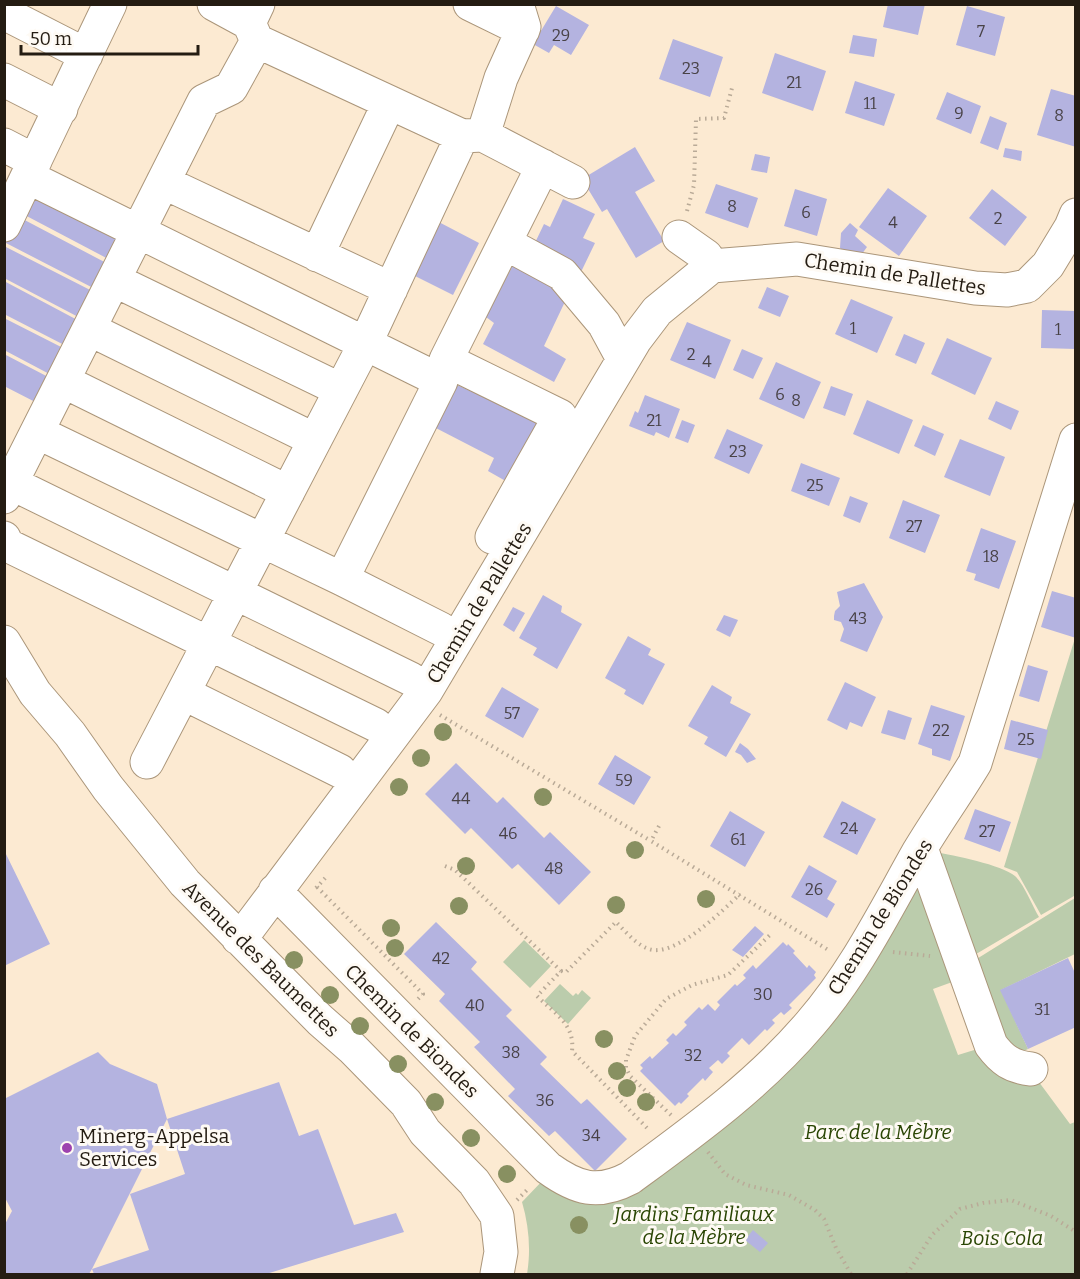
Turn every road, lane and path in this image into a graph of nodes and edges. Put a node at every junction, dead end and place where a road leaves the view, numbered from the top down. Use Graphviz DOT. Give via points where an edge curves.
graph roads {
  1 [pos="110,4"];
  2 [pos="214,4"];
  3 [pos="470,4"];
  4 [pos="4,13"];
  5 [pos="520,17"];
  6 [pos="254,23"];
  7 [pos="86,56"];
  8 [pos="4,80"];
  9 [pos="732,88"];
  10 [pos="389,103"];
  11 [pos="61,109"];
  12 [pos="473,136"];
  13 [pos="4,145"];
  14 [pos="543,166"];
  15 [pos="32,169"];
  16 [pos="163,182"];
  17 [pos="573,182"];
  18 [pos="1076,215"];
  19 [pos="7,216"];
  20 [pos="138,231"];
  21 [pos="679,237"];
  22 [pos="504,243"];
  23 [pos="318,255"];
  24 [pos="712,266"];
  25 [pos="114,280"];
  26 [pos="391,289"];
  27 [pos="89,329"];
  28 [pos="366,342"];
  29 [pos="623,359"];
  30 [pos="443,370"];
  31 [pos="63,381"];
  32 [pos="341,390"];
  33 [pos="572,422"];
  34 [pos="37,432"];
  35 [pos="315,440"];
  36 [pos="1076,440"];
  37 [pos="8,490"];
  38 [pos="288,492"];
  39 [pos="4,538"];
  40 [pos="262,541"];
  41 [pos="342,579"];
  42 [pos="235,593"];
  43 [pos="441,629"];
  44 [pos="4,642"];
  45 [pos="209,643"];
  46 [pos="415,690"];
  47 [pos="183,693"];
  48 [pos="376,725"];
  49 [pos="147,762"];
  50 [pos="340,771"];
  51 [pos="312,808"];
  52 [pos="659,826"];
  53 [pos="651,841"];
  54 [pos="921,848"];
  55 [pos="445,866"];
  56 [pos="275,891"];
  57 [pos="740,894"];
  58 [pos="771,934"];
  59 [pos="238,938"];
  60 [pos="860,955"];
  61 [pos="960,959"];
  62 [pos="561,971"];
  63 [pos="1031,1069"];
  64 [pos="679,1142"];
  65 [pos="1076,1232"];
  66 [pos="497,1275"];
  67 [pos="851,1275"];
  68 [pos="907,1275"];
  1 -- 7 [label="street"];
  2 -- 6 [label="street"];
  3 -- 5 [label="street"];
  4 -- 7 [label="street"];
  5 -- 12 [label="street" via="501,78"];
  6 -- 10 [label="street"];
  6 -- 16 [label="street" via="231,88 204,101"];
  7 -- 11 [label="street"];
  8 -- 11 [label="street"];
  9 -- 21 [label="path" via="724,118 696,119 694,185"];
  10 -- 12 [label="street"];
  10 -- 23 [label="street"];
  11 -- 15 [label="street"];
  12 -- 14 [label="street"];
  12 -- 26 [label="street"];
  13 -- 15 [label="street"];
  14 -- 17 [label="street"];
  14 -- 22 [label="street"];
  15 -- 19 [label="street"];
  15 -- 20 [label="street"];
  16 -- 20 [label="street"];
  16 -- 23 [label="street"];
  18 -- 24 [label="street, Chemin de Pallettes" via="1048,265 1027,286 1007,290 797,259"];
  20 -- 25 [label="street"];
  20 -- 28 [label="street"];
  21 -- 24 [label="street" via="706,256"];
  22 -- 29 [label="street" via="562,274 604,324"];
  22 -- 30 [label="street"];
  23 -- 26 [label="street"];
  24 -- 29 [label="street, Chemin de Pallettes" via="657,311"];
  25 -- 27 [label="street"];
  25 -- 32 [label="street"];
  26 -- 28 [label="street"];
  27 -- 31 [label="street"];
  27 -- 35 [label="street"];
  28 -- 30 [label="street"];
  28 -- 32 [label="street"];
  29 -- 33 [label="street, Chemin de Pallettes"];
  30 -- 33 [label="street"];
  30 -- 41 [label="street"];
  31 -- 34 [label="street"];
  31 -- 38 [label="street"];
  32 -- 35 [label="street"];
  33 -- 43 [label="street"];
  33 -- 46 [label="street, Chemin de Pallettes" via="461,635"];
  34 -- 37 [label="street"];
  34 -- 40 [label="street"];
  35 -- 38 [label="street"];
  36 -- 54 [label="street, Chemin de Biondes" via="975,763"];
  37 -- 42 [label="street"];
  38 -- 40 [label="street"];
  39 -- 45 [label="street" via="7,545"];
  40 -- 41 [label="street"];
  40 -- 42 [label="street"];
  41 -- 43 [label="street"];
  42 -- 45 [label="street"];
  42 -- 46 [label="street"];
  43 -- 46 [label="street"];
  44 -- 59 [label="street, Avenue des Baumettes" via="35,693 108,788 185,883"];
  45 -- 47 [label="street"];
  45 -- 48 [label="street"];
  46 -- 48 [label="street"];
  46 -- 53 [label="path"];
  46 -- 56 [label="street, Chemin de Pallettes"];
  47 -- 49 [label="street"];
  47 -- 50 [label="street"];
  48 -- 50 [label="street"];
  50 -- 51 [label="street"];
  52 -- 53 [label="path"];
  53 -- 57 [label="path"];
  54 -- 60 [label="street, Chemin de Biondes"];
  54 -- 61 [label="street"];
  55 -- 62 [label="path" via="455,870"];
  56 -- 59 [label="street, Chemin de Pallettes"];
  56 -- 64 [label="street, Chemin de Biondes" via="548,1168 566,1181 590,1189 618,1184"];
  57 -- 60 [label="path"];
  57 -- 62 [label="path" via="689,937 664,949 652,950 638,943 616,922 566,972"];
  58 -- 64 [label="path" via="728,975 693,985 666,999 635,1036 626,1068"];
  59 -- 66 [label="street, Avenue des Baumettes" via="406,1103 425,1132 474,1182 497,1216 501,1252"];
  60 -- 61 [label="path" via="886,951"];
  60 -- 64 [label="street, Chemin de Biondes" via="808,1026 749,1086"];
  61 -- 63 [label="street" via="991,1045 1002,1059"];
  62 -- 64 [label="path" via="537,996 570,1029 572,1051"];
  64 -- 67 [label="path" via="709,1154 725,1174 746,1185 789,1194 815,1210 824,1219"];
  65 -- 68 [label="path" via="1051,1216 1011,1200 982,1203 960,1209 932,1234"];
}
